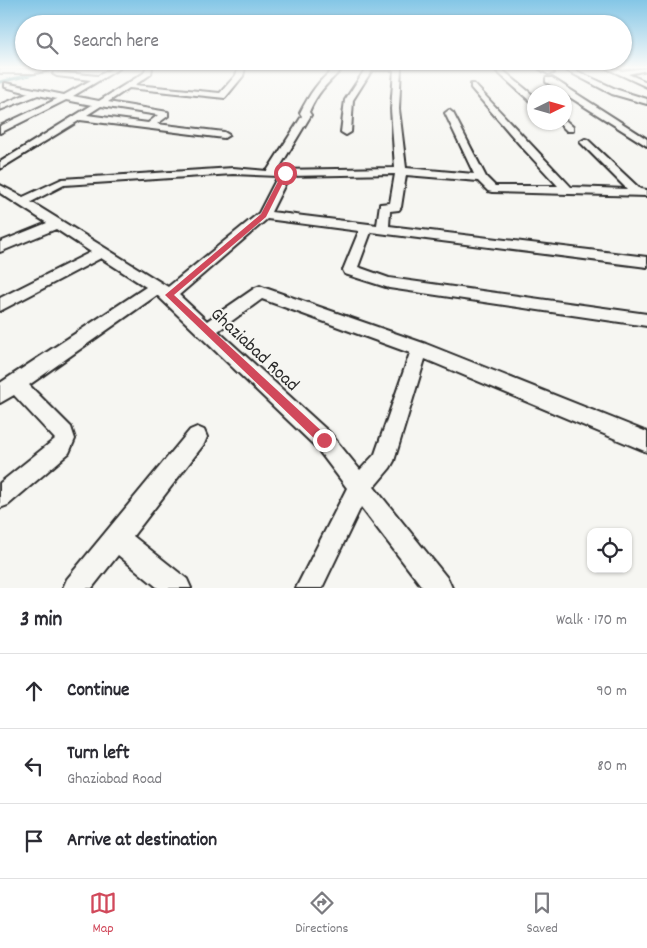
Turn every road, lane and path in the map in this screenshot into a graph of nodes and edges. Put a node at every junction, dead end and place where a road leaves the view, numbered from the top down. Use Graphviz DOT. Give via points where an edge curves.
graph roads {
  1 [pos="31,95"];
  2 [pos="55,95"];
  3 [pos="69,95"];
  4 [pos="112,95"];
  5 [pos="312,95"];
  6 [pos="352,95"];
  7 [pos="396,95"];
  8 [pos="482,95"];
  9 [pos="577,95"];
  10 [pos="626,95"];
  11 [pos="66,97"];
  12 [pos="102,102"];
  13 [pos="647,102"];
  14 [pos="0,108"];
  15 [pos="449,113"];
  16 [pos="79,117"];
  17 [pos="149,126"];
  18 [pos="0,130"];
  19 [pos="346,132"];
  20 [pos="224,135"];
  21 [pos="584,142"];
  22 [pos="647,143"];
  23 [pos="0,166"];
  24 [pos="401,170"];
  25 [pos="285,173"];
  26 [pos="270,174"];
  27 [pos="481,178"];
  28 [pos="0,188"];
  29 [pos="567,189"];
  30 [pos="642,193"];
  31 [pos="23,202"];
  32 [pos="264,216"];
  33 [pos="57,224"];
  34 [pos="366,228"];
  35 [pos="383,230"];
  36 [pos="0,248"];
  37 [pos="100,252"];
  38 [pos="647,262"];
  39 [pos="163,292"];
  40 [pos="0,305"];
  41 [pos="647,320"];
  42 [pos="207,330"];
  43 [pos="420,349"];
  44 [pos="8,388"];
  45 [pos="197,437"];
  46 [pos="647,442"];
  47 [pos="360,486"];
  48 [pos="0,497"];
  49 [pos="116,538"];
  50 [pos="76,588"];
  51 [pos="178,588"];
  52 [pos="309,588"];
  53 [pos="439,588"];
  1 -- 14 [label="street"];
  2 -- 11 [label="street"];
  3 -- 11 [label="street"];
  4 -- 12 [label="street"];
  5 -- 26 [label="street" via="304,113 307,116"];
  6 -- 19 [label="street"];
  7 -- 24 [label="street"];
  8 -- 29 [label="street"];
  9 -- 22 [label="street"];
  10 -- 13 [label="street"];
  11 -- 12 [label="street"];
  11 -- 18 [label="street"];
  12 -- 16 [label="street"];
  12 -- 17 [label="street" via="166,114"];
  15 -- 27 [label="street"];
  16 -- 17 [label="street"];
  16 -- 23 [label="street"];
  17 -- 20 [label="street"];
  21 -- 30 [label="street"];
  24 -- 25 [label="street"];
  24 -- 27 [label="street"];
  24 -- 35 [label="street" via="395,207 384,207"];
  25 -- 26 [label="street"];
  25 -- 32 [label="street"];
  26 -- 31 [label="street" via="233,171 62,182"];
  27 -- 29 [label="street" via="492,189"];
  28 -- 31 [label="street, Ghaziabad Road"];
  29 -- 30 [label="street"];
  31 -- 33 [label="street, Ghaziabad Road"];
  32 -- 34 [label="street"];
  32 -- 39 [label="street"];
  33 -- 36 [label="street"];
  33 -- 37 [label="street, Ghaziabad Road"];
  34 -- 35 [label="street"];
  34 -- 41 [label="street" via="350,270 381,281"];
  35 -- 38 [label="street"];
  37 -- 39 [label="street, Ghaziabad Road"];
  37 -- 40 [label="street"];
  39 -- 42 [label="street, Ghaziabad Road"];
  39 -- 44 [label="street"];
  42 -- 43 [label="street" via="260,292"];
  42 -- 47 [label="street, Ghaziabad Road" via="324,440"];
  43 -- 46 [label="street"];
  43 -- 47 [label="street" via="383,461"];
  44 -- 48 [label="street" via="64,434 65,439 62,446"];
  45 -- 49 [label="street"];
  47 -- 52 [label="street"];
  47 -- 53 [label="street, Ghaziabad Road"];
  49 -- 50 [label="street"];
  49 -- 51 [label="street"];
}
